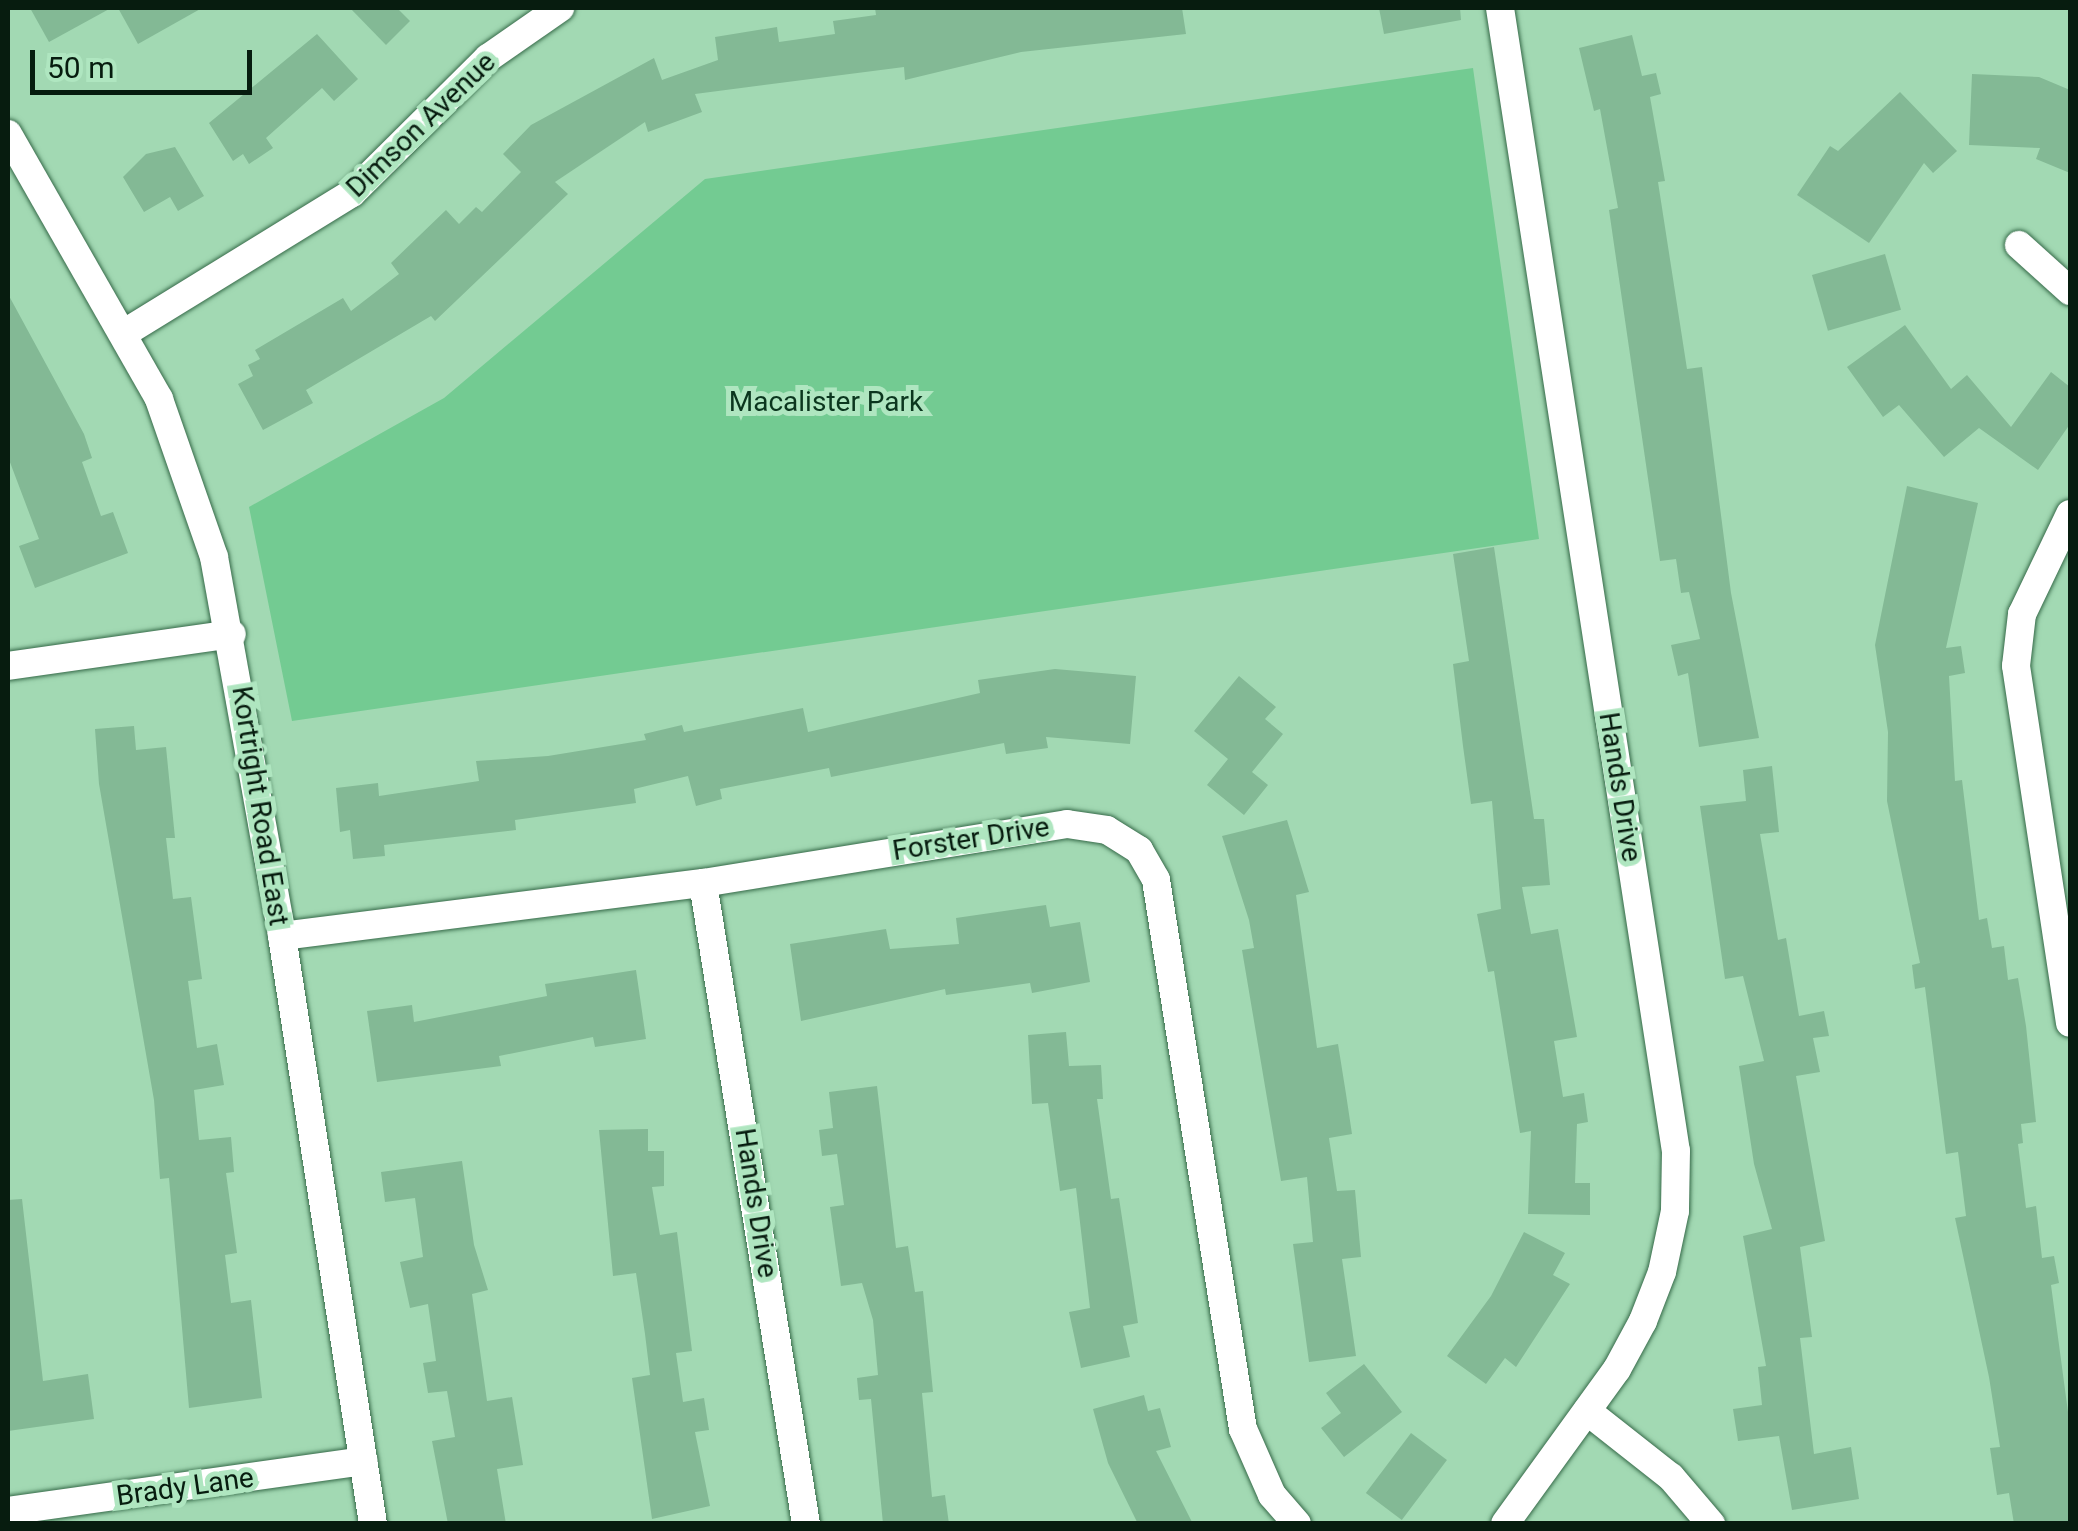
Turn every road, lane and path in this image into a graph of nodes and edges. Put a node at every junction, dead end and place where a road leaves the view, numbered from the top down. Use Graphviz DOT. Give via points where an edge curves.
graph roads {
  1 [pos="560,8"];
  2 [pos="1500,8"];
  3 [pos="8,134"];
  4 [pos="2019,245"];
  5 [pos="2070,291"];
  6 [pos="126,332"];
  7 [pos="2070,514"];
  8 [pos="232,634"];
  9 [pos="8,666"];
  10 [pos="704,883"];
  11 [pos="282,936"];
  12 [pos="2070,1024"];
  13 [pos="1587,1411"];
  14 [pos="362,1461"];
  15 [pos="8,1511"];
  16 [pos="373,1524"];
  17 [pos="806,1524"];
  18 [pos="1297,1524"];
  19 [pos="1505,1524"];
  20 [pos="1711,1524"];
  1 -- 6 [label="street, Dimson Avenue" via="488,58 385,166 328,211"];
  2 -- 13 [label="street, Hands Drive" via="1676,1151 1662,1272 1634,1337"];
  3 -- 6 [label="street, Kortright Road East"];
  4 -- 5 [label="street"];
  6 -- 8 [label="street, Kortright Road East" via="192,482"];
  7 -- 12 [label="street" via="2022,614 2016,666"];
  8 -- 9 [label="street"];
  8 -- 11 [label="street, Kortright Road East"];
  10 -- 11 [label="street, Forster Drive"];
  10 -- 17 [label="street, Hands Drive"];
  10 -- 18 [label="street, Forster Drive" via="1068,824 1107,830 1139,850 1156,880 1243,1429 1272,1495"];
  11 -- 14 [label="street, Kortright Road East"];
  13 -- 19 [label="street, Hands Drive"];
  13 -- 20 [label="street" via="1671,1477"];
  14 -- 15 [label="street, Brady Lane"];
  14 -- 16 [label="street, Kortright Road East"];
}
